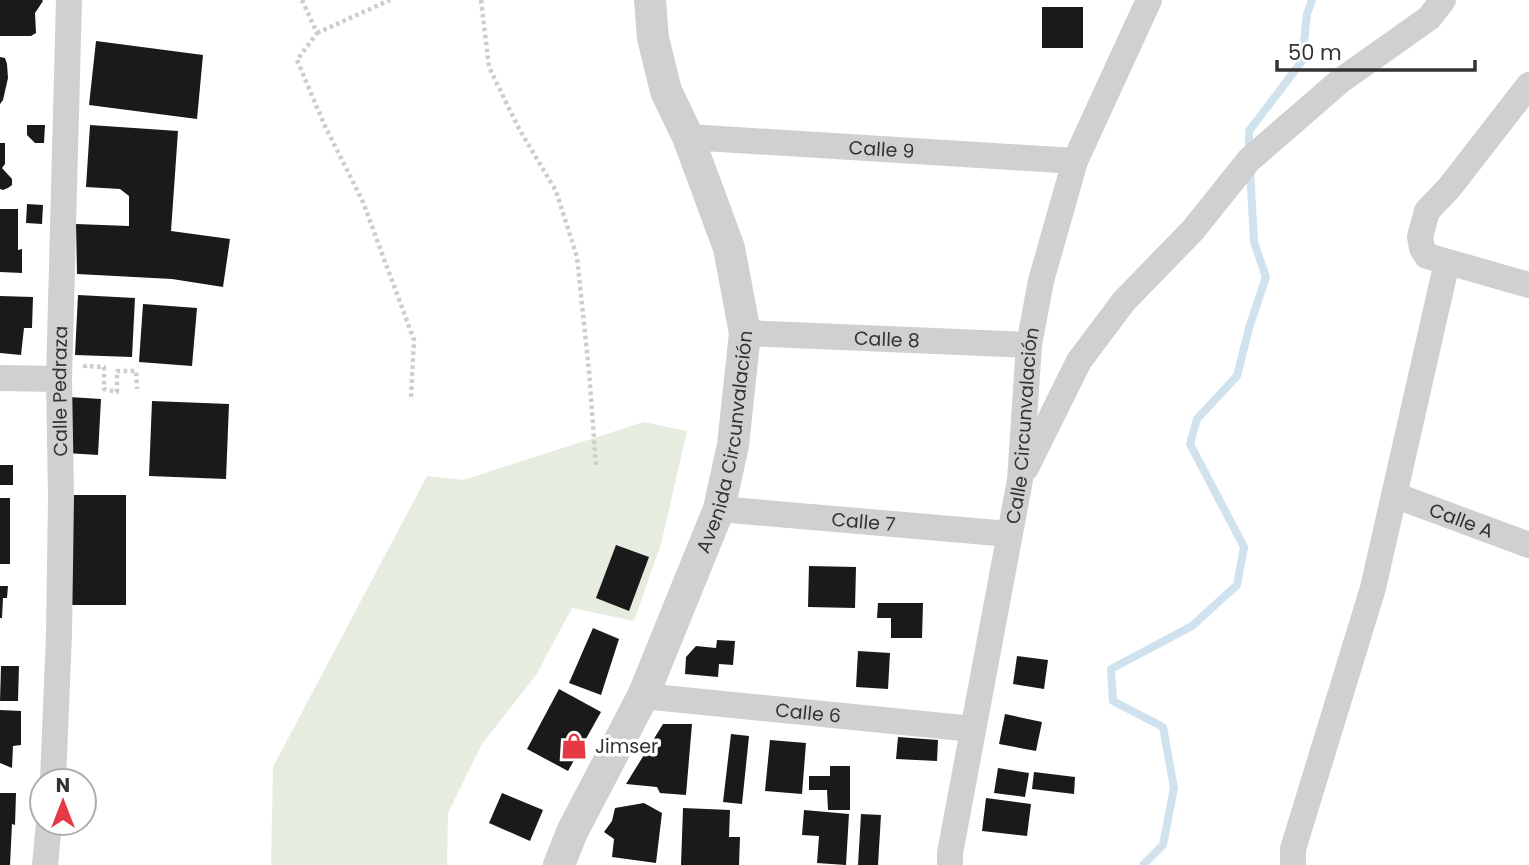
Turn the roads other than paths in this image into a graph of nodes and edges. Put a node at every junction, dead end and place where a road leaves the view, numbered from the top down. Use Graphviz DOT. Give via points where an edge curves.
graph roads {
  1 [pos="69,0"];
  2 [pos="650,0"];
  3 [pos="1149,0"];
  4 [pos="1443,0"];
  5 [pos="1529,85"];
  6 [pos="688,137"];
  7 [pos="1075,161"];
  8 [pos="1447,262"];
  9 [pos="1529,285"];
  10 [pos="745,333"];
  11 [pos="1029,345"];
  12 [pos="0,378"];
  13 [pos="59,379"];
  14 [pos="1020,480"];
  15 [pos="1394,495"];
  16 [pos="719,509"];
  17 [pos="1009,534"];
  18 [pos="1529,545"];
  19 [pos="643,696"];
  20 [pos="973,729"];
  21 [pos="53,767"];
  22 [pos="48,837"];
  23 [pos="46,865"];
  24 [pos="559,865"];
  25 [pos="950,865"];
  26 [pos="1293,865"];
  1 -- 13 [label="street, Calle Pedraza"];
  2 -- 6 [label="street, Avenida Circunvalación" via="653,38 666,91"];
  3 -- 7 [label="street, Calle Circunvalación"];
  4 -- 14 [label="street" via="1429,18 1340,81 1249,160 1193,230 1124,301 1080,360"];
  5 -- 8 [label="street" via="1427,211 1422,248 1427,256"];
  6 -- 7 [label="street, Calle 9"];
  6 -- 10 [label="street, Avenida Circunvalación" via="729,248"];
  7 -- 11 [label="street, Calle Circunvalación" via="1041,281"];
  8 -- 9 [label="street"];
  8 -- 15 [label="street"];
  10 -- 11 [label="street, Calle 8"];
  10 -- 16 [label="street, Avenida Circunvalación" via="733,445"];
  11 -- 14 [label="street, Calle Circunvalación"];
  12 -- 13 [label="street"];
  13 -- 21 [label="street, Calle Pedraza" via="60,579"];
  14 -- 17 [label="street, Calle Circunvalación"];
  15 -- 18 [label="street, Calle A"];
  15 -- 26 [label="street" via="1373,588 1293,849"];
  16 -- 17 [label="street, Calle 7"];
  16 -- 19 [label="street, Avenida Circunvalación"];
  17 -- 20 [label="street, Calle Circunvalación"];
  19 -- 20 [label="street, Calle 6"];
  19 -- 24 [label="street, Avenida Circunvalación"];
  20 -- 25 [label="street, Calle Circunvalación"];
  22 -- 23 [label="street"];
}
